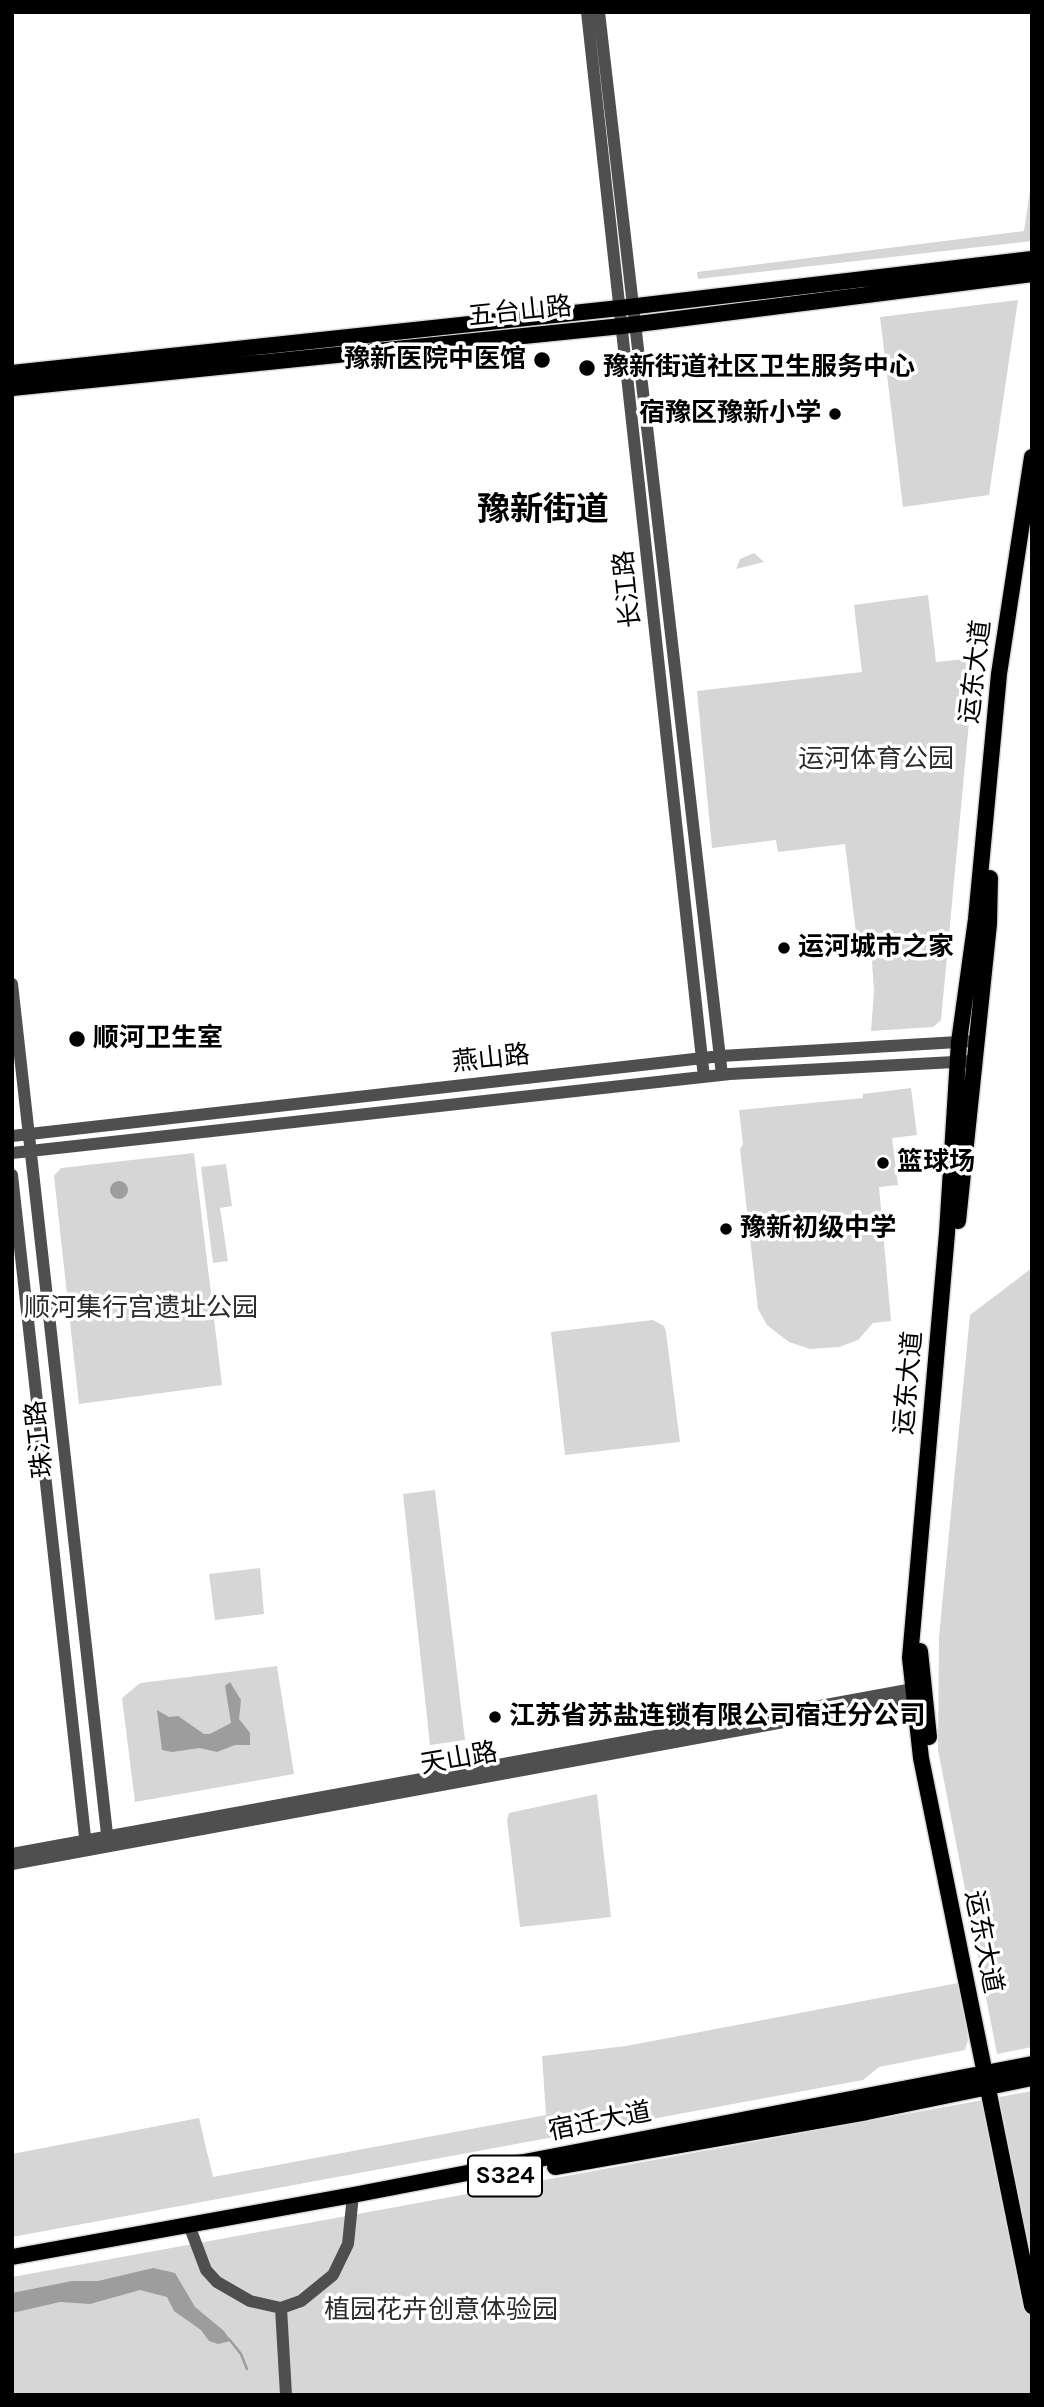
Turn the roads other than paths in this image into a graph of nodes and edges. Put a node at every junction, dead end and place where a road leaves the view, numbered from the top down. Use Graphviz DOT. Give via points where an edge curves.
graph roads {
  1 [pos="587,12"];
  2 [pos="599,12"];
  3 [pos="1032,259"];
  4 [pos="1032,274"];
  5 [pos="626,307"];
  6 [pos="628,325"];
  7 [pos="12,373"];
  8 [pos="12,388"];
  9 [pos="1032,457"];
  10 [pos="1032,528"];
  11 [pos="12,984"];
  12 [pos="967,1042"];
  13 [pos="721,1056"];
  14 [pos="702,1059"];
  15 [pos="966,1061"];
  16 [pos="722,1075"];
  17 [pos="704,1077"];
  18 [pos="29,1134"];
  19 [pos="12,1136"];
  20 [pos="31,1151"];
  21 [pos="12,1153"];
  22 [pos="12,1175"];
  23 [pos="913,1694"];
  24 [pos="108,1842"];
  25 [pos="86,1846"];
  26 [pos="12,1854"];
  27 [pos="12,1864"];
  28 [pos="1032,2064"];
  29 [pos="1032,2078"];
  30 [pos="991,2079"];
  31 [pos="354,2200"];
  32 [pos="190,2229"];
  33 [pos="12,2257"];
  34 [pos="1032,2258"];
  35 [pos="12,2266"];
  36 [pos="1032,2306"];
  37 [pos="281,2308"];
  38 [pos="286,2395"];
  1 -- 5 [label="street, 长江路"];
  2 -- 5 [label="street, 长江路"];
  3 -- 5 [label="main road, 五台山路"];
  4 -- 6 [label="main road, 五台山路"];
  5 -- 6 [label="street, 长江路"];
  5 -- 7 [label="main road, 五台山路"];
  6 -- 8 [label="main road, 五台山路"];
  6 -- 13 [label="street, 长江路"];
  6 -- 14 [label="street, 长江路"];
  9 -- 12 [label="main road, 运东大道" via="999,674"];
  10 -- 12 [label="main road, 运东大道" via="1006,700 989,924"];
  11 -- 18 [label="street, 珠江路"];
  12 -- 13 [label="street, 燕山路"];
  12 -- 15 [label="main road, 运东大道"];
  13 -- 14 [label="street, 燕山路"];
  13 -- 16 [label="street, 长江路"];
  14 -- 17 [label="street, 长江路"];
  14 -- 18 [label="street, 燕山路"];
  15 -- 16 [label="street, 燕山路"];
  15 -- 23 [label="main road, 运东大道" via="910,1645"];
  15 -- 30 [label="main road, 运东大道" via="920,1655 930,1756"];
  16 -- 17 [label="street, 燕山路"];
  17 -- 20 [label="street, 燕山路"];
  18 -- 19 [label="street, 燕山路"];
  18 -- 20 [label="street, 珠江路"];
  20 -- 21 [label="street, 燕山路"];
  20 -- 24 [label="street, 珠江路"];
  22 -- 25 [label="street, 珠江路"];
  23 -- 24 [label="street, 天山路"];
  23 -- 30 [label="main road, 运东大道" via="921,1758"];
  24 -- 25 [label="street, 天山路"];
  25 -- 26 [label="street, 天山路"];
  25 -- 27 [label="street, 天山路"];
  28 -- 30 [label="main road, 宿迁大道 / S324"];
  29 -- 30 [label="main road, 宿迁大道 / S324"];
  30 -- 31 [label="main road, 宿迁大道 / S324"];
  30 -- 34 [label="main road, 运东大道"];
  30 -- 36 [label="main road, 运东大道"];
  31 -- 32 [label="main road, 宿迁大道 / S324"];
  31 -- 37 [label="street" via="344,2257 333,2274 300,2301"];
  32 -- 33 [label="main road, 宿迁大道 / S324"];
  32 -- 35 [label="main road, 宿迁大道 / S324"];
  32 -- 37 [label="street" via="205,2270 217,2282 250,2301"];
  37 -- 38 [label="street"];
}
